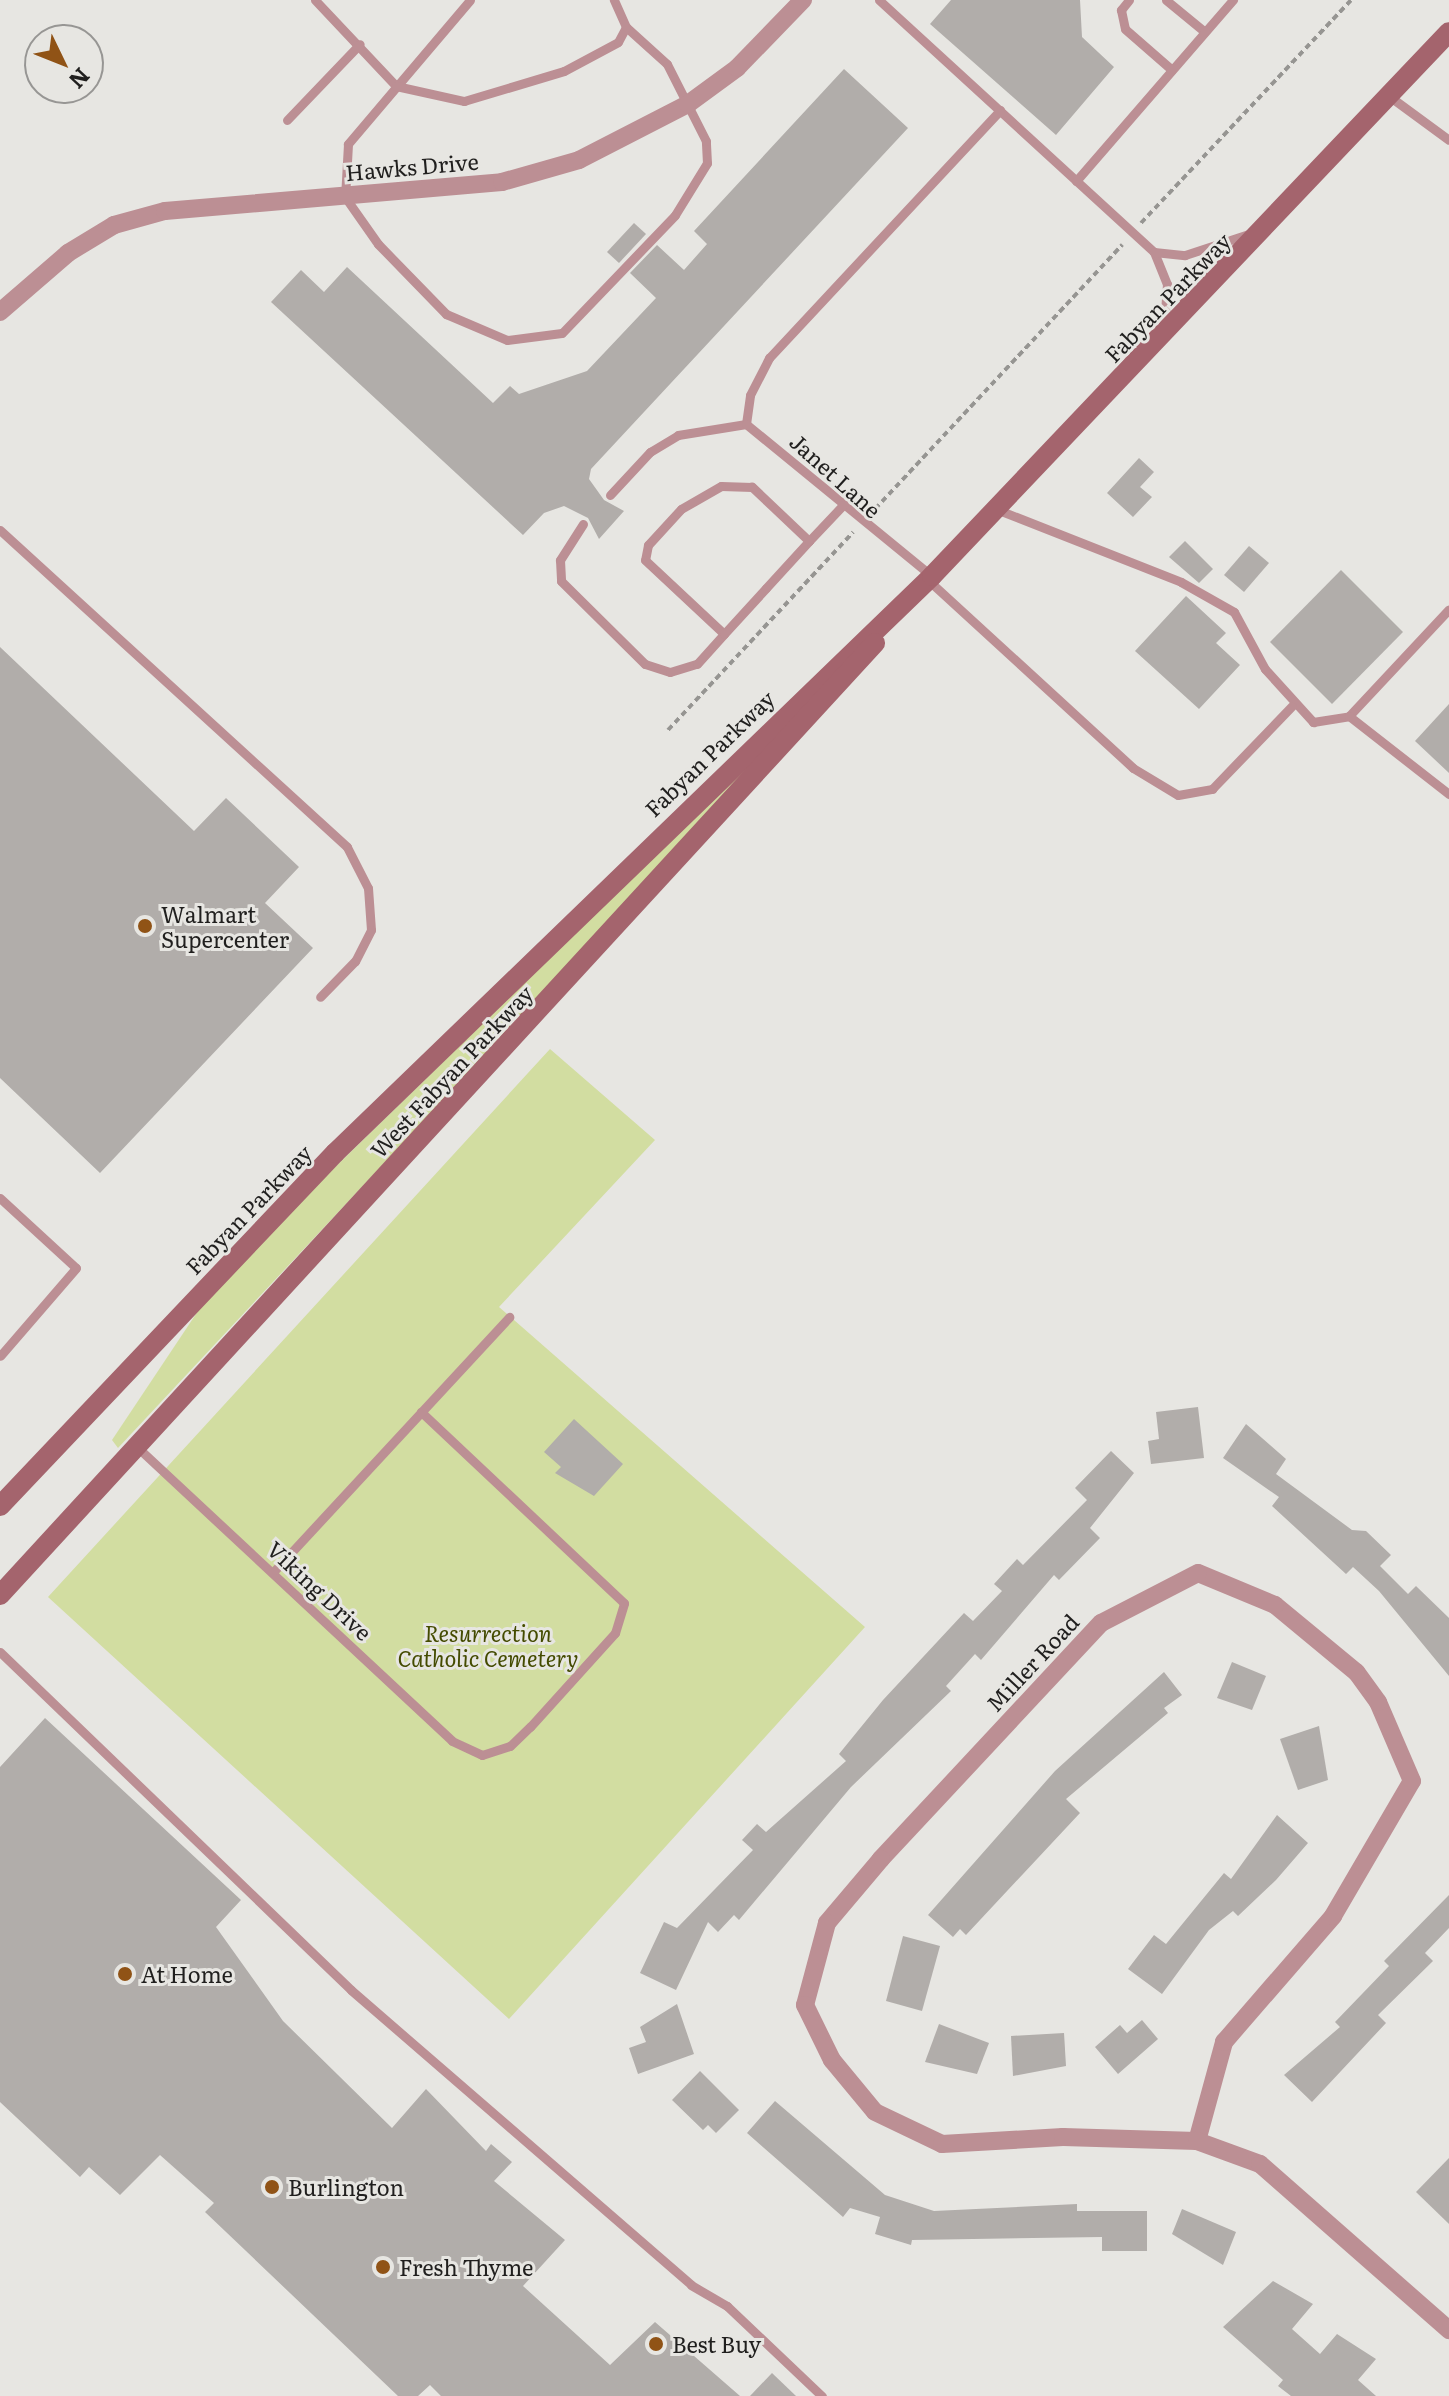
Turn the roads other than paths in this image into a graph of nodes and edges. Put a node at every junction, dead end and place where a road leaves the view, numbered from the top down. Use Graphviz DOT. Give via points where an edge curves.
graph roads {
  1 [pos="315,0"];
  2 [pos="470,0"];
  3 [pos="614,0"];
  4 [pos="803,0"];
  5 [pos="1129,0"];
  6 [pos="1166,0"];
  7 [pos="1233,0"];
  8 [pos="887,2"];
  9 [pos="626,27"];
  10 [pos="1205,32"];
  11 [pos="1449,32"];
  12 [pos="360,44"];
  13 [pos="1172,70"];
  14 [pos="396,86"];
  15 [pos="1389,96"];
  16 [pos="688,104"];
  17 [pos="1000,110"];
  18 [pos="287,120"];
  19 [pos="1449,140"];
  20 [pos="1076,181"];
  21 [pos="345,197"];
  22 [pos="1267,226"];
  23 [pos="1154,252"];
  24 [pos="0,312"];
  25 [pos="1162,337"];
  26 [pos="746,424"];
  27 [pos="610,495"];
  28 [pos="843,505"];
  29 [pos="996,509"];
  30 [pos="583,524"];
  31 [pos="0,530"];
  32 [pos="809,541"];
  33 [pos="929,578"];
  34 [pos="1449,609"];
  35 [pos="724,634"];
  36 [pos="1292,706"];
  37 [pos="1349,716"];
  38 [pos="1449,794"];
  39 [pos="320,997"];
  40 [pos="0,1198"];
  41 [pos="509,1317"];
  42 [pos="0,1356"];
  43 [pos="421,1412"];
  44 [pos="136,1446"];
  45 [pos="0,1506"];
  46 [pos="275,1570"];
  47 [pos="0,1595"];
  48 [pos="0,1652"];
  49 [pos="1197,2141"];
  50 [pos="1442,2310"];
  51 [pos="1449,2330"];
  52 [pos="822,2396"];
  1 -- 12 [label="lane"];
  2 -- 14 [label="lane"];
  3 -- 9 [label="lane"];
  4 -- 16 [label="street, Hawks Drive" via="737,68"];
  5 -- 13 [label="lane" via="1121,10 1125,29"];
  6 -- 10 [label="lane"];
  7 -- 10 [label="lane"];
  8 -- 17 [label="lane"];
  9 -- 14 [label="lane" via="605,53 464,101"];
  9 -- 16 [label="lane" via="667,64"];
  10 -- 13 [label="lane"];
  11 -- 15 [label="main road, Fabyan Parkway"];
  12 -- 14 [label="lane"];
  12 -- 18 [label="lane"];
  13 -- 20 [label="lane"];
  14 -- 21 [label="lane" via="348,144"];
  15 -- 19 [label="lane"];
  15 -- 22 [label="main road, Fabyan Parkway"];
  16 -- 21 [label="street, Hawks Drive" via="579,160 502,182"];
  16 -- 21 [label="lane" via="706,141 707,163 675,215 562,333 507,340 446,314 378,244"];
  17 -- 20 [label="lane"];
  17 -- 26 [label="lane" via="769,358 750,395"];
  20 -- 23 [label="lane"];
  21 -- 24 [label="street, Hawks Drive" via="220,204 114,225 22,287"];
  22 -- 23 [label="lane" via="1185,255"];
  22 -- 25 [label="main road, Fabyan Parkway"];
  23 -- 25 [label="lane" via="1167,284"];
  25 -- 29 [label="main road, Fabyan Parkway"];
  26 -- 27 [label="lane" via="709,424 650,452"];
  26 -- 28 [label="lane, Janet Lane"];
  28 -- 32 [label="lane"];
  28 -- 33 [label="lane, Janet Lane"];
  29 -- 33 [label="main road, Fabyan Parkway"];
  29 -- 36 [label="lane" via="1181,582 1234,612"];
  30 -- 35 [label="lane" via="560,560 561,581 645,664 670,672 697,664"];
  31 -- 39 [label="lane" via="347,847 368,888 371,930 355,961"];
  32 -- 35 [label="lane"];
  32 -- 35 [label="lane" via="752,487 736,485 699,494 656,536 645,560"];
  33 -- 36 [label="lane, Janet Lane" via="1133,768 1178,795 1212,789"];
  33 -- 44 [label="main road, West Fabyan Parkway" via="789,744"];
  33 -- 45 [label="main road, Fabyan Parkway" via="335,1153"];
  34 -- 37 [label="lane"];
  36 -- 37 [label="lane" via="1313,722"];
  37 -- 38 [label="lane"];
  40 -- 42 [label="lane" via="76,1268"];
  41 -- 43 [label="lane"];
  43 -- 46 [label="lane"];
  43 -- 46 [label="lane, Viking Drive" via="624,1603 615,1633 530,1727 510,1746 482,1755 452,1741"];
  44 -- 46 [label="lane, Viking Drive"];
  44 -- 47 [label="main road, West Fabyan Parkway"];
  48 -- 52 [label="lane" via="351,1990 691,2285 727,2306"];
  49 -- 49 [label="street, Miller Road" via="1063,2137 942,2144 875,2112 832,2060 805,2005 827,1923 881,1859 1101,1623 1198,1573 1275,1605 1356,1672 1378,1702 1412,1781 1333,1916 1224,2042"];
  49 -- 50 [label="street, Miller Road" via="1260,2164"];
  50 -- 51 [label="street, Miller Road"];
}
